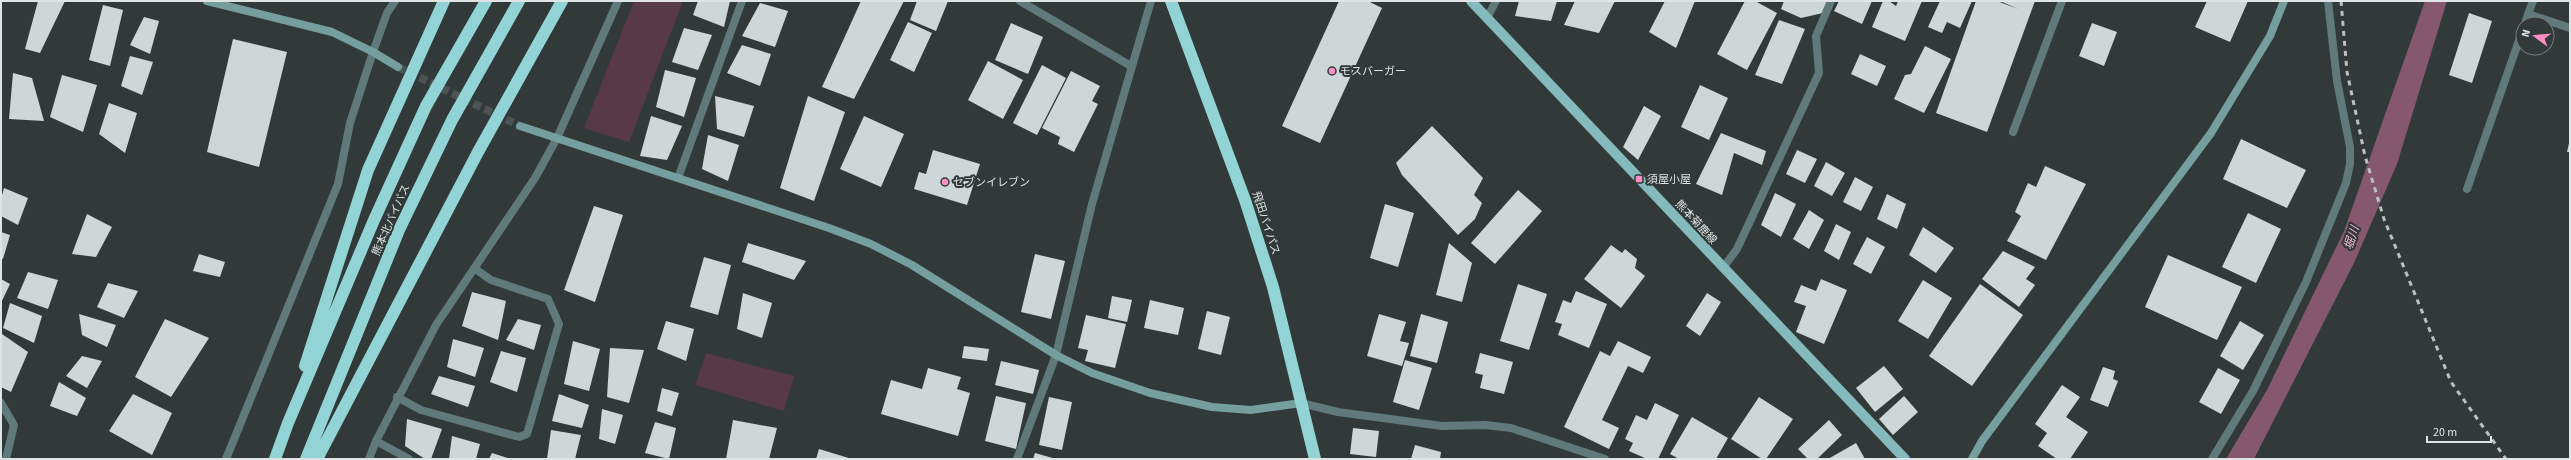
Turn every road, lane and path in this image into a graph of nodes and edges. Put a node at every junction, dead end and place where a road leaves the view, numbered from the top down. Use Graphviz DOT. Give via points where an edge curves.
graph roads {
  1 [pos="207,1"];
  2 [pos="395,1"];
  3 [pos="444,1"];
  4 [pos="486,1"];
  5 [pos="519,1"];
  6 [pos="562,1"];
  7 [pos="618,1"];
  8 [pos="742,1"];
  9 [pos="1020,1"];
  10 [pos="1151,1"];
  11 [pos="1171,1"];
  12 [pos="1471,1"];
  13 [pos="1496,1"];
  14 [pos="1831,1"];
  15 [pos="2062,1"];
  16 [pos="2284,1"];
  17 [pos="2328,1"];
  18 [pos="2533,1"];
  19 [pos="2528,14"];
  20 [pos="1487,18"];
  21 [pos="2570,28"];
  22 [pos="2515,51"];
  23 [pos="373,52"];
  24 [pos="1131,66"];
  25 [pos="398,67"];
  26 [pos="520,126"];
  27 [pos="2013,132"];
  28 [pos="557,138"];
  29 [pos="678,178"];
  30 [pos="2467,189"];
  31 [pos="474,268"];
  32 [pos="1723,268"];
  33 [pos="1056,355"];
  34 [pos="397,397"];
  35 [pos="1,403"];
  36 [pos="1301,404"];
  37 [pos="288,423"];
  38 [pos="376,441"];
  39 [pos="6,459"];
  40 [pos="226,459"];
  41 [pos="275,459"];
  42 [pos="306,459"];
  43 [pos="317,459"];
  44 [pos="369,459"];
  45 [pos="408,459"];
  46 [pos="1016,459"];
  47 [pos="1315,459"];
  48 [pos="1605,459"];
  49 [pos="1905,459"];
  50 [pos="1972,459"];
  51 [pos="2212,459"];
  1 -- 23 [label="street" via="332,32"];
  2 -- 23 [label="street" via="387,13"];
  3 -- 37 [label="highway" via="368,170"];
  4 -- 37 [label="highway, 熊本北バイパス" via="426,106"];
  5 -- 42 [label="highway, 熊本北バイパス" via="452,120 399,230"];
  6 -- 43 [label="highway" via="478,152"];
  7 -- 28 [label="street"];
  8 -- 29 [label="street"];
  9 -- 24 [label="street"];
  10 -- 24 [label="street"];
  11 -- 36 [label="highway, 飛田バイパス" via="1245,200 1273,287"];
  12 -- 20 [label="main road, 熊本菊鹿線"];
  13 -- 20 [label="street"];
  14 -- 32 [label="street" via="1816,36 1819,73 1738,249"];
  15 -- 27 [label="street"];
  16 -- 50 [label="street" via="2270,36 2211,133 1982,441"];
  17 -- 51 [label="street" via="2337,81 2350,147 2346,183 2306,282 2254,391"];
  18 -- 19 [label="street"];
  19 -- 21 [label="street"];
  20 -- 32 [label="main road, 熊本菊鹿線"];
  22 -- 30 [label="street"];
  23 -- 25 [label="street"];
  23 -- 40 [label="street" via="350,123 338,184"];
  24 -- 33 [label="street" via="1092,204"];
  26 -- 28 [label="street"];
  28 -- 29 [label="street"];
  28 -- 31 [label="street" via="535,178"];
  29 -- 33 [label="street" via="871,244 912,265"];
  31 -- 34 [label="street" via="436,326"];
  31 -- 34 [label="street" via="491,280 548,299 559,324 527,434 519,438 421,410"];
  32 -- 49 [label="main road, 熊本菊鹿線"];
  33 -- 36 [label="street" via="1092,373 1150,393 1212,407 1250,410"];
  33 -- 46 [label="street"];
  34 -- 38 [label="street"];
  35 -- 39 [label="street" via="14,425"];
  36 -- 47 [label="highway, 飛田バイパス"];
  36 -- 48 [label="street" via="1338,412 1442,426 1485,425 1511,428"];
  37 -- 41 [label="highway, 熊本北バイパス"];
  38 -- 44 [label="street"];
  38 -- 45 [label="street"];
}
